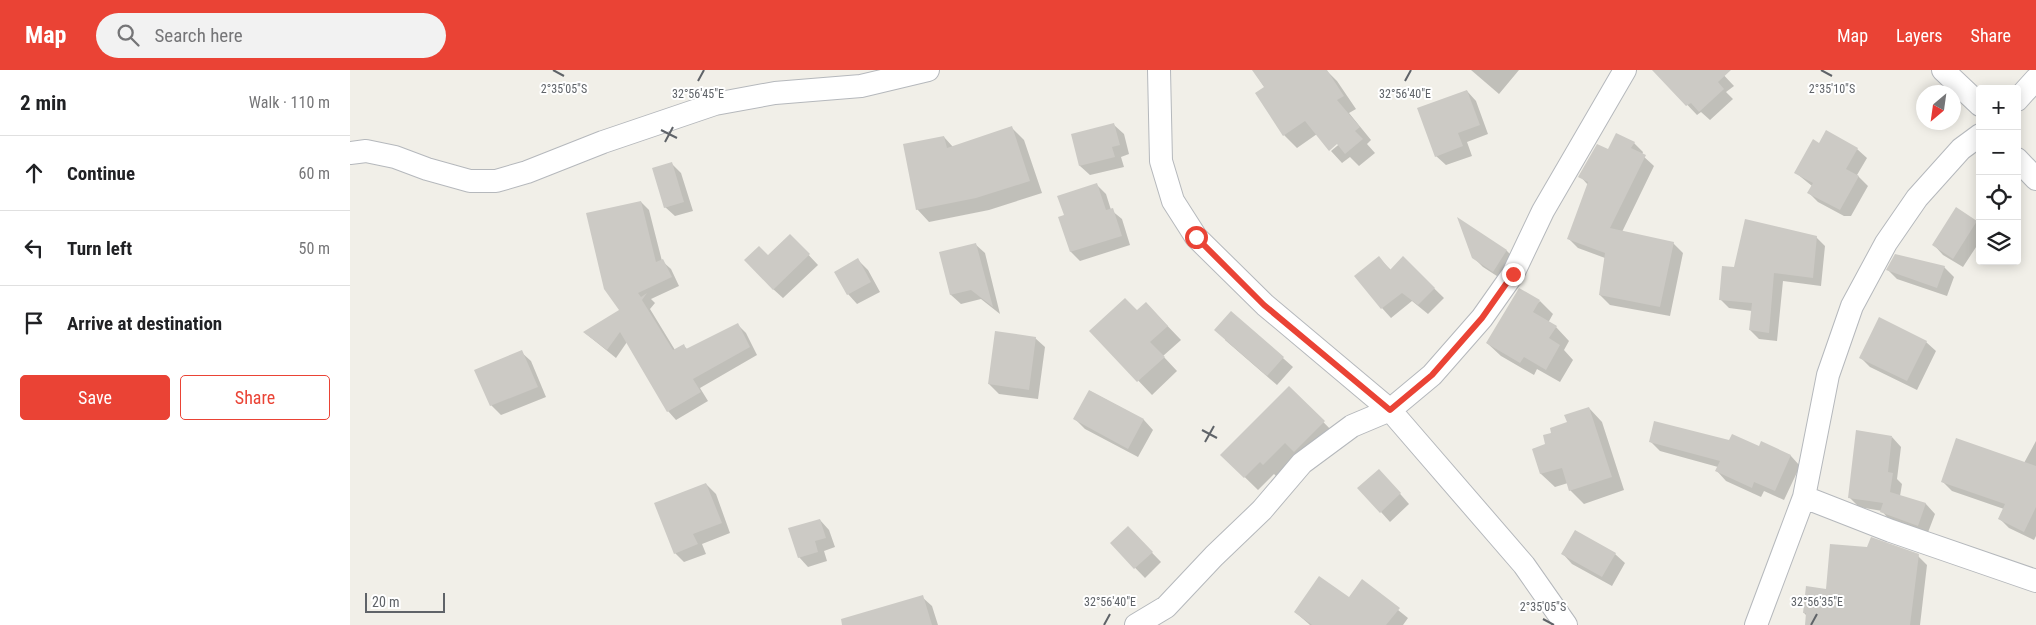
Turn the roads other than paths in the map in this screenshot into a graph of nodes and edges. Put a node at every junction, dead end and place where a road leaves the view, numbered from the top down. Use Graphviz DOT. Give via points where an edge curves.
graph roads {
  1 [pos="928,70"];
  2 [pos="1159,70"];
  3 [pos="1626,70"];
  4 [pos="1943,70"];
  5 [pos="2036,79"];
  6 [pos="2021,96"];
  7 [pos="1976,101"];
  8 [pos="1976,138"];
  9 [pos="350,153"];
  10 [pos="2021,163"];
  11 [pos="2036,179"];
  12 [pos="1390,410"];
  13 [pos="1804,497"];
  14 [pos="2036,581"];
  15 [pos="1136,625"];
  16 [pos="1566,625"];
  17 [pos="1756,625"];
  1 -- 9 [label="street" via="861,86 775,93 714,104 496,180 470,181 426,170 395,157 366,151"];
  2 -- 12 [label="street" via="1161,161 1173,201 1196,237 1264,305"];
  3 -- 12 [label="street" via="1543,211 1513,274 1482,318 1432,375"];
  4 -- 7 [label="street"];
  5 -- 6 [label="street"];
  8 -- 13 [label="street" via="1961,148 1917,198 1886,243 1852,306 1828,375"];
  10 -- 11 [label="street"];
  12 -- 15 [label="street" via="1352,426 1302,463 1262,510 1166,607"];
  12 -- 16 [label="street" via="1524,565"];
  13 -- 14 [label="street"];
  13 -- 17 [label="street"];
}
